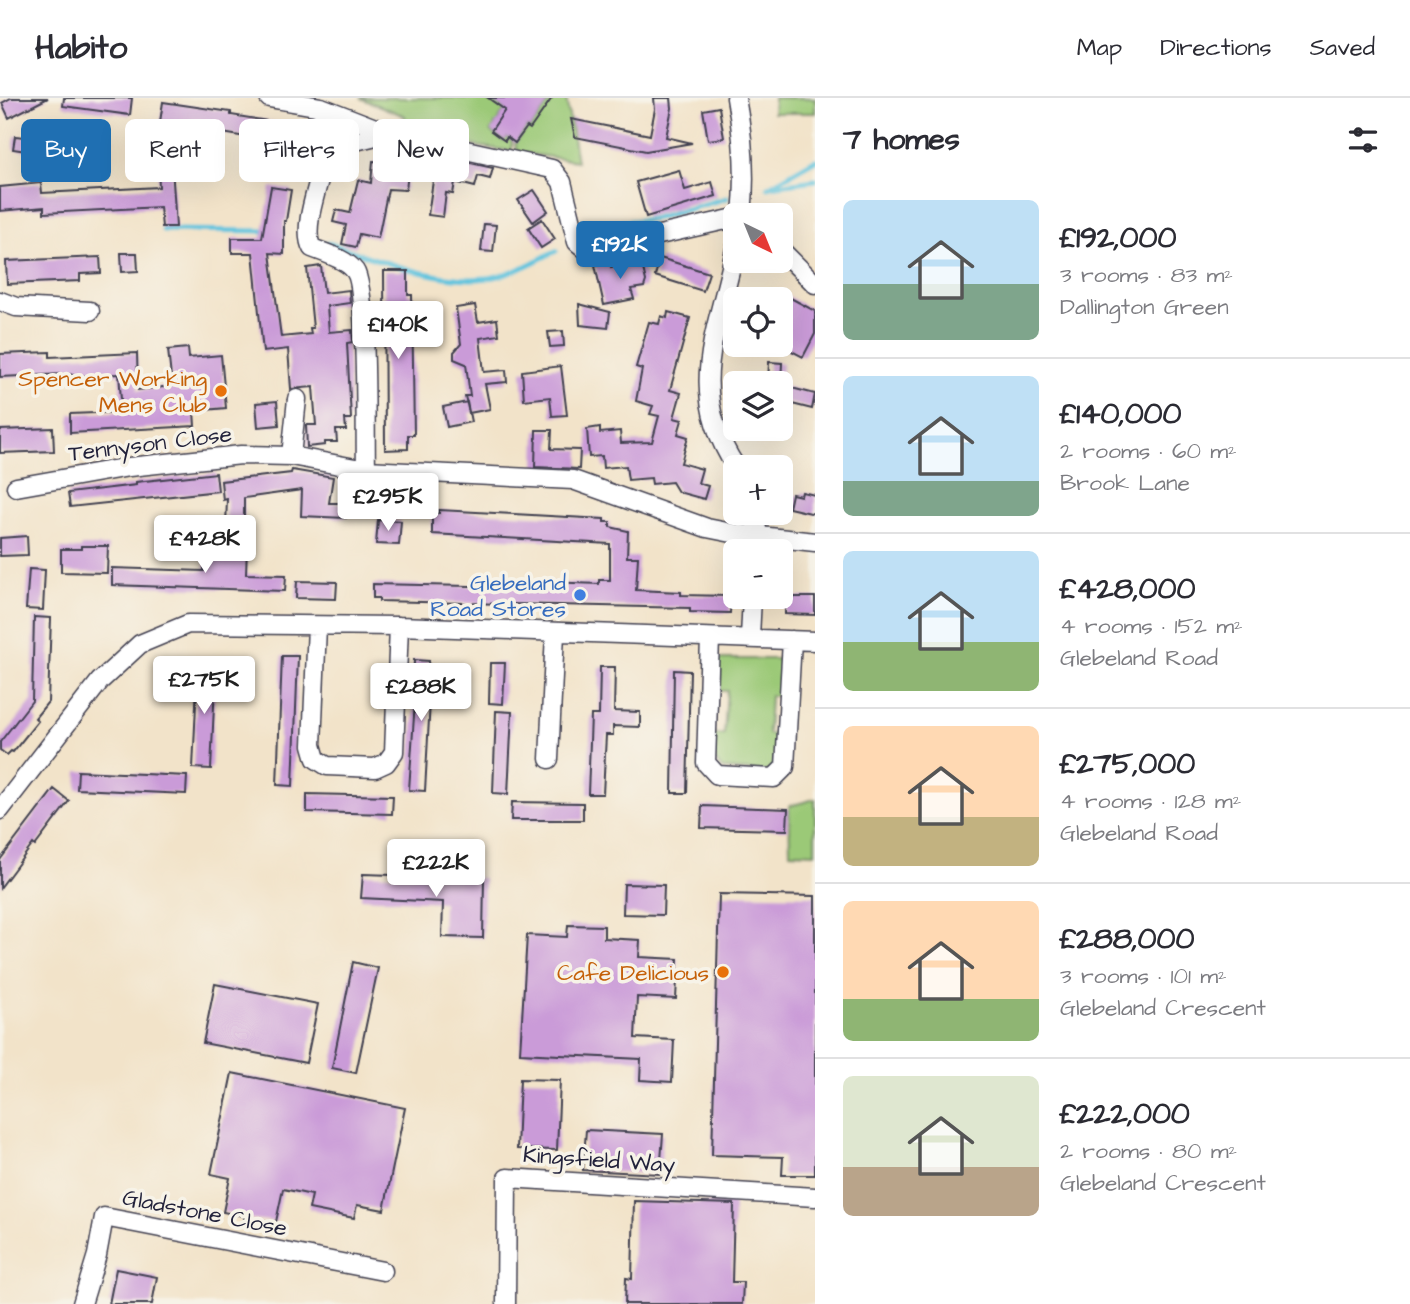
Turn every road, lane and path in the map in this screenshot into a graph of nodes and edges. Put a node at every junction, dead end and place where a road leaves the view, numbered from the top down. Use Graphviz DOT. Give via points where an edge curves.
graph roads {
  1 [pos="269,98"];
  2 [pos="736,98"];
  3 [pos="321,107"];
  4 [pos="323,119"];
  5 [pos="373,127"];
  6 [pos="469,151"];
  7 [pos="319,182"];
  8 [pos="742,203"];
  9 [pos="723,221"];
  10 [pos="793,262"];
  11 [pos="729,273"];
  12 [pos="815,284"];
  13 [pos="0,301"];
  14 [pos="90,311"];
  15 [pos="297,399"];
  16 [pos="730,455"];
  17 [pos="290,456"];
  18 [pos="366,470"];
  19 [pos="16,486"];
  20 [pos="748,539"];
  21 [pos="793,542"];
  22 [pos="815,542"];
  23 [pos="751,609"];
  24 [pos="317,626"];
  25 [pos="399,626"];
  26 [pos="555,634"];
  27 [pos="710,638"];
  28 [pos="750,638"];
  29 [pos="792,640"];
  30 [pos="815,641"];
  31 [pos="549,759"];
  32 [pos="0,810"];
  33 [pos="815,1197"];
  34 [pos="383,1271"];
  35 [pos="82,1304"];
  36 [pos="506,1304"];
  1 -- 3 [label="street"];
  2 -- 8 [label="street"];
  3 -- 4 [label="street"];
  3 -- 5 [label="street"];
  6 -- 9 [label="street" via="552,169 562,182 577,242 589,251"];
  7 -- 18 [label="street" via="308,240 312,248 349,265 358,279"];
  10 -- 12 [label="street"];
  11 -- 16 [label="street" via="710,351 707,391 716,428"];
  13 -- 14 [label="street" via="16,307"];
  15 -- 17 [label="street"];
  17 -- 18 [label="street, Tennyson Close"];
  17 -- 19 [label="street, Tennyson Close" via="241,455 129,467"];
  18 -- 20 [label="street, Tennyson Close" via="573,480"];
  21 -- 22 [label="street, Tennyson Close"];
  23 -- 28 [label="street"];
  24 -- 25 [label="street"];
  24 -- 25 [label="street" via="312,746 316,759 327,766 375,768 394,752"];
  24 -- 32 [label="street" via="188,624 140,644 82,702"];
  25 -- 26 [label="street"];
  26 -- 27 [label="street"];
  26 -- 31 [label="street"];
  27 -- 28 [label="street"];
  27 -- 29 [label="street" via="706,763 717,775 775,778 785,767"];
  28 -- 29 [label="street"];
  29 -- 30 [label="street"];
  33 -- 36 [label="street, Kingsfield Way" via="507,1178"];
  34 -- 35 [label="street, Gladstone Close" via="104,1217"];
}
